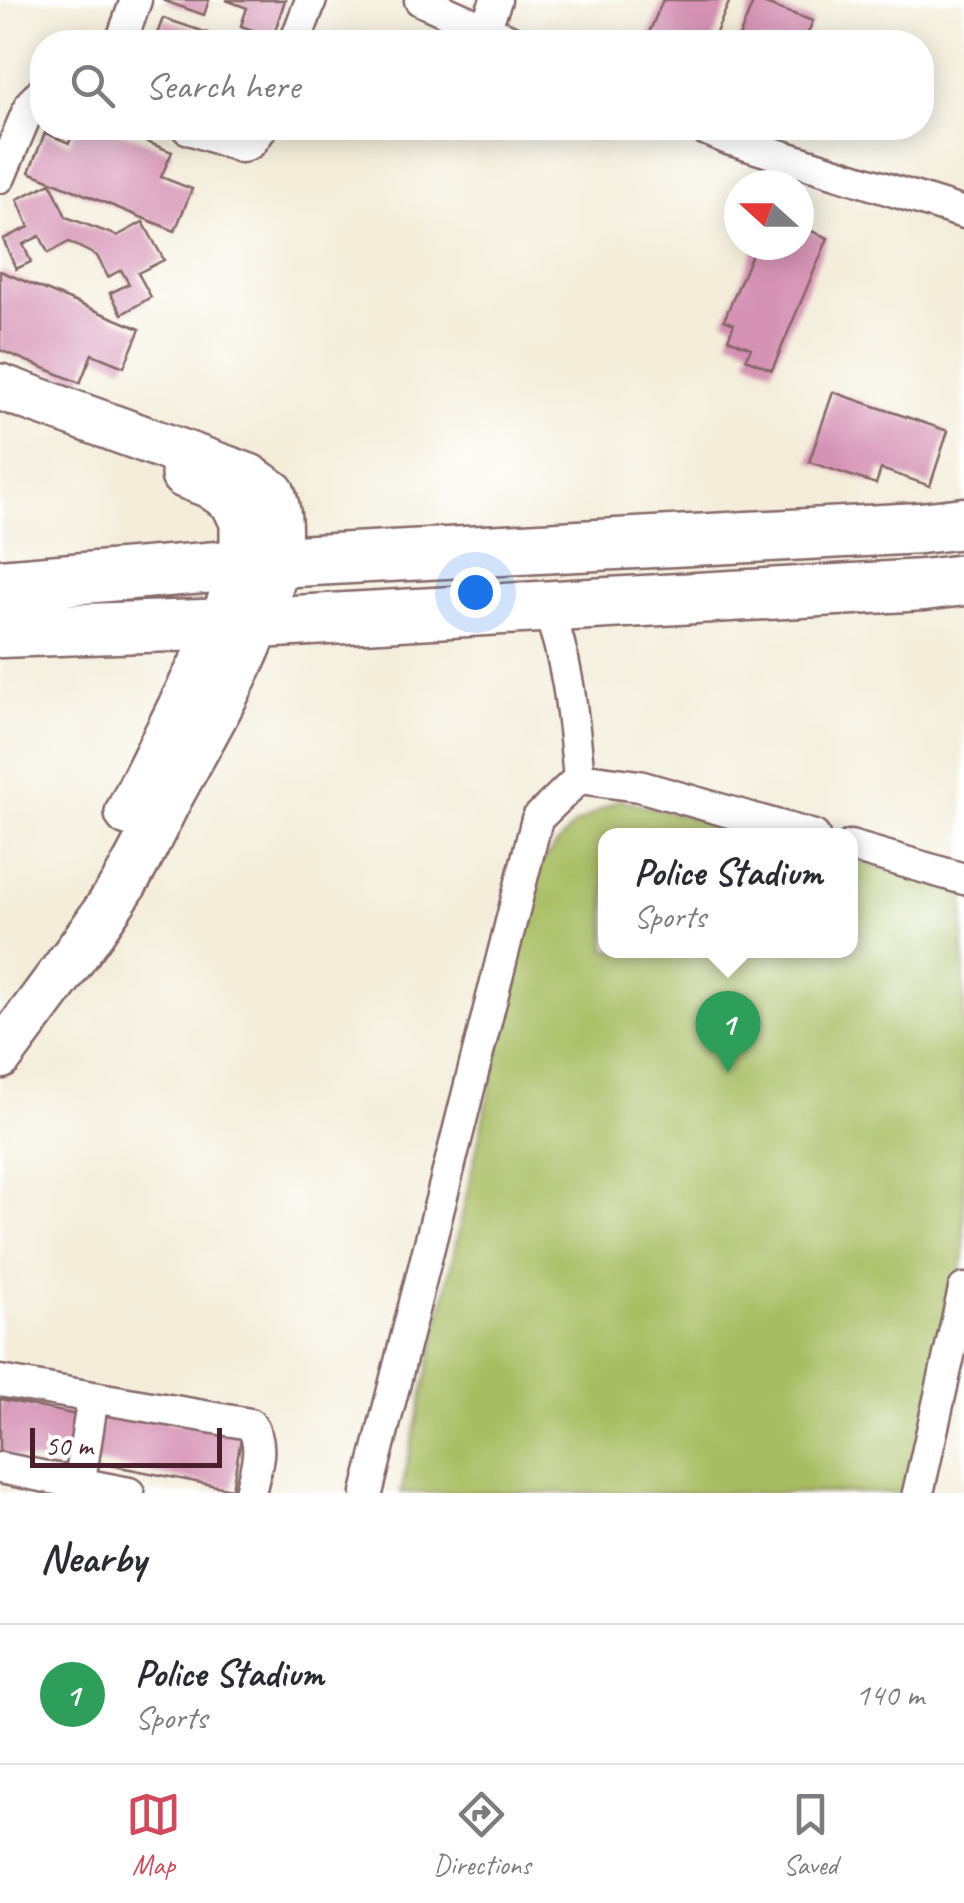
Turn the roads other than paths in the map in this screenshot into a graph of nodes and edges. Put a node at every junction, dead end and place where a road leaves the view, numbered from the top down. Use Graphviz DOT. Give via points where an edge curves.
graph roads {
  1 [pos="136,0"];
  2 [pos="311,0"];
  3 [pos="420,0"];
  4 [pos="496,0"];
  5 [pos="484,29"];
  6 [pos="125,30"];
  7 [pos="299,30"];
  8 [pos="30,105"];
  9 [pos="221,140"];
  10 [pos="253,140"];
  11 [pos="731,140"];
  12 [pos="0,176"];
  13 [pos="964,213"];
  14 [pos="0,387"];
  15 [pos="0,404"];
  16 [pos="964,523"];
  17 [pos="260,564"];
  18 [pos="964,580"];
  19 [pos="0,585"];
  20 [pos="546,605"];
  21 [pos="241,624"];
  22 [pos="0,632"];
  23 [pos="579,778"];
  24 [pos="786,828"];
  25 [pos="858,848"];
  26 [pos="964,879"];
  27 [pos="0,1011"];
  28 [pos="0,1056"];
  29 [pos="964,1289"];
  30 [pos="0,1381"];
  31 [pos="92,1397"];
  32 [pos="0,1468"];
  33 [pos="78,1488"];
  34 [pos="129,1493"];
  35 [pos="250,1493"];
  36 [pos="367,1493"];
  37 [pos="918,1493"];
  1 -- 6 [label="street"];
  2 -- 7 [label="street"];
  3 -- 5 [label="street"];
  4 -- 5 [label="street"];
  8 -- 12 [label="street"];
  9 -- 10 [label="street" via="241,147"];
  11 -- 13 [label="street"];
  14 -- 17 [label="main road" via="263,484 276,503"];
  15 -- 17 [label="main road" via="222,492 240,513"];
  16 -- 17 [label="main road"];
  17 -- 19 [label="main road"];
  17 -- 21 [label="main road"];
  18 -- 20 [label="main road"];
  20 -- 21 [label="main road"];
  20 -- 23 [label="street" via="561,640"];
  21 -- 22 [label="main road"];
  21 -- 27 [label="main road" via="95,878"];
  21 -- 28 [label="main road" via="118,894"];
  23 -- 24 [label="street" via="639,786"];
  23 -- 36 [label="street" via="537,819"];
  25 -- 26 [label="street"];
  29 -- 37 [label="street"];
  30 -- 31 [label="street"];
  31 -- 33 [label="street"];
  31 -- 35 [label="street" via="250,1424 260,1446"];
  32 -- 33 [label="street"];
  33 -- 34 [label="street"];
}
